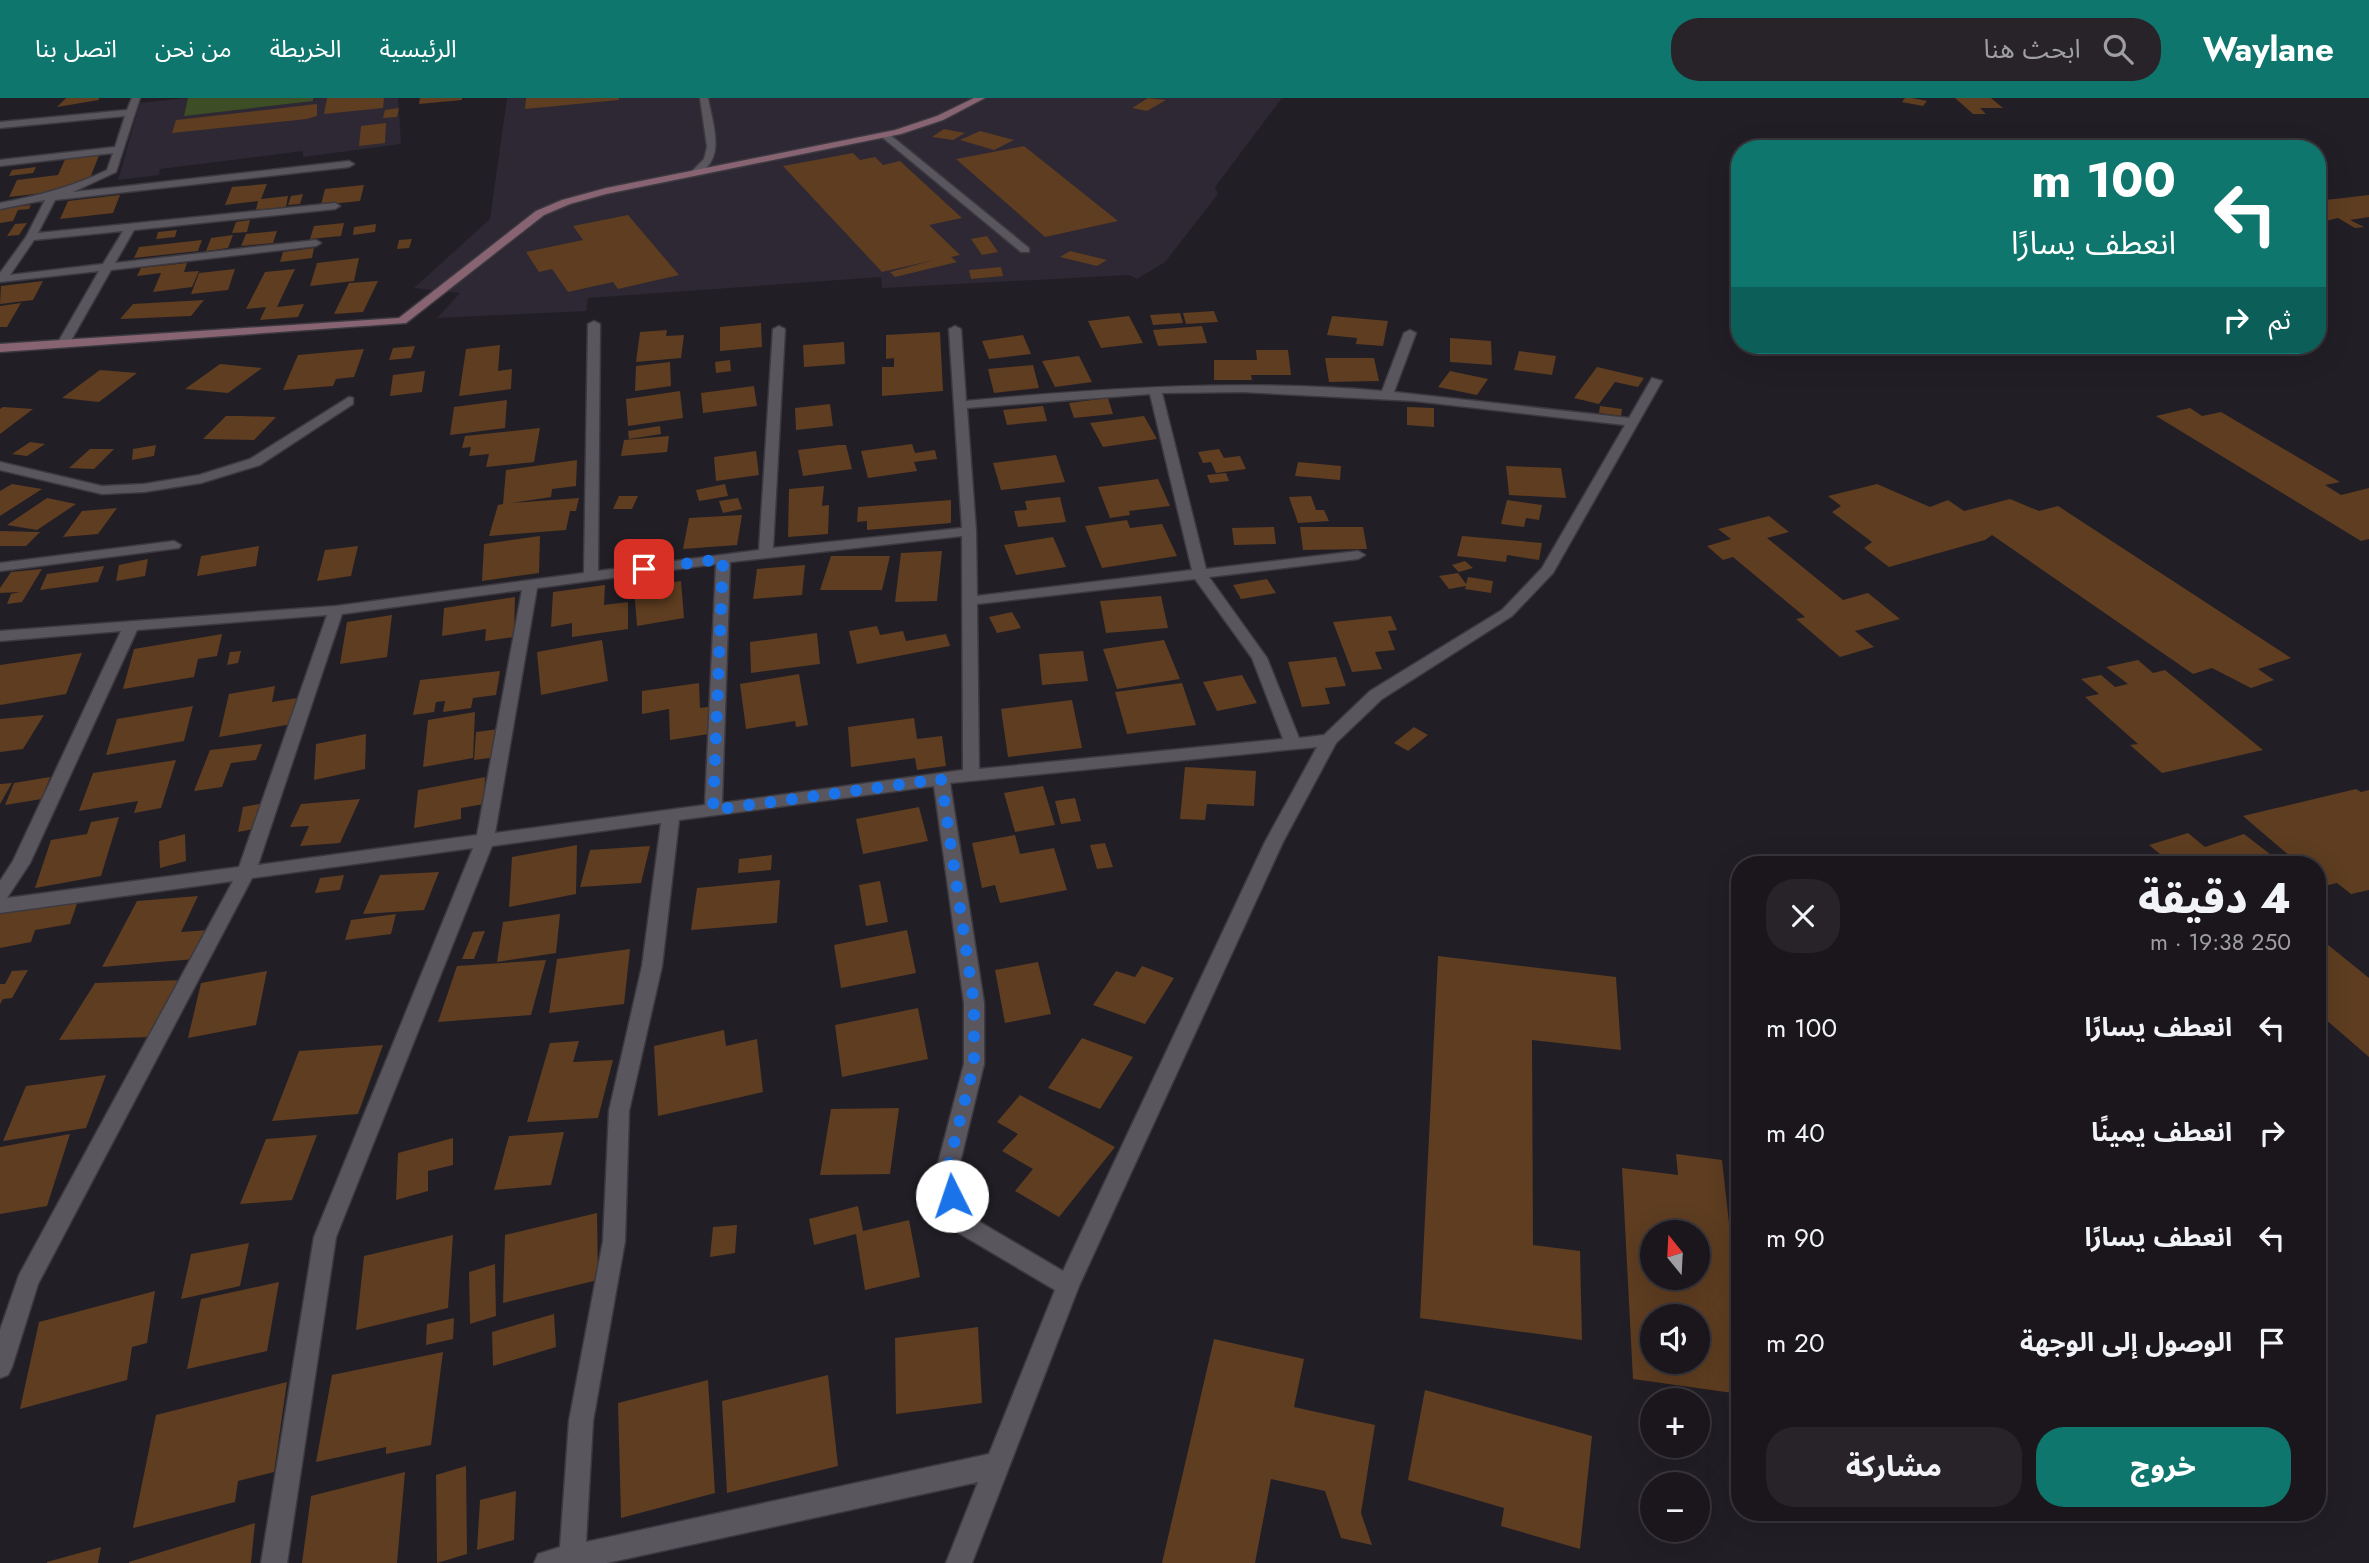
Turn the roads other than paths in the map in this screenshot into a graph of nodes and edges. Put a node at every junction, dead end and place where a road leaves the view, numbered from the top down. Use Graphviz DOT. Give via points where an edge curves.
graph roads {
  1 [pos="135,98"];
  2 [pos="704,98"];
  3 [pos="981,98"];
  4 [pos="129,113"];
  5 [pos="0,125"];
  6 [pos="886,135"];
  7 [pos="117,150"];
  8 [pos="0,163"];
  9 [pos="349,164"];
  10 [pos="696,172"];
  11 [pos="51,197"];
  12 [pos="0,206"];
  13 [pos="335,206"];
  14 [pos="130,227"];
  15 [pos="31,237"];
  16 [pos="316,243"];
  17 [pos="1025,250"];
  18 [pos="106,267"];
  19 [pos="1,279"];
  20 [pos="594,324"];
  21 [pos="779,329"];
  22 [pos="955,329"];
  23 [pos="1410,333"];
  24 [pos="63,344"];
  25 [pos="0,348"];
  26 [pos="1656,381"];
  27 [pos="1156,389"];
  28 [pos="1387,395"];
  29 [pos="349,401"];
  30 [pos="960,405"];
  31 [pos="1633,422"];
  32 [pos="0,466"];
  33 [pos="969,531"];
  34 [pos="174,545"];
  35 [pos="766,553"];
  36 [pos="1358,555"];
  37 [pos="723,559"];
  38 [pos="0,567"];
  39 [pos="1201,576"];
  40 [pos="590,577"];
  41 [pos="530,585"];
  42 [pos="969,601"];
  43 [pos="336,610"];
  44 [pos="131,626"];
  45 [pos="0,636"];
  46 [pos="1329,740"];
  47 [pos="1293,744"];
  48 [pos="971,775"];
  49 [pos="941,779"];
  50 [pos="713,810"];
  51 [pos="671,815"];
  52 [pos="485,841"];
  53 [pos="246,873"];
  54 [pos="0,895"];
  55 [pos="0,906"];
  56 [pos="1068,1286"];
  57 [pos="0,1367"];
  58 [pos="998,1465"];
  59 [pos="598,1557"];
  60 [pos="559,1560"];
  61 [pos="274,1563"];
  62 [pos="959,1563"];
  1 -- 4 [label="street"];
  2 -- 10 [label="street" via="712,147 709,160"];
  3 -- 6 [label="street" via="948,116"];
  4 -- 5 [label="street"];
  4 -- 7 [label="street"];
  6 -- 10 [label="street"];
  6 -- 17 [label="street"];
  7 -- 8 [label="street"];
  7 -- 11 [label="street" via="111,172"];
  9 -- 11 [label="street"];
  10 -- 24 [label="street" via="557,204 402,321"];
  11 -- 12 [label="street"];
  11 -- 15 [label="street"];
  13 -- 14 [label="street"];
  14 -- 15 [label="street"];
  14 -- 18 [label="street"];
  15 -- 19 [label="street"];
  16 -- 18 [label="street"];
  18 -- 19 [label="street"];
  18 -- 24 [label="street"];
  20 -- 40 [label="street"];
  21 -- 35 [label="street"];
  22 -- 30 [label="street"];
  23 -- 28 [label="street"];
  24 -- 25 [label="street"];
  26 -- 31 [label="street"];
  27 -- 28 [label="street"];
  27 -- 30 [label="street"];
  27 -- 39 [label="street"];
  28 -- 31 [label="street"];
  29 -- 32 [label="street" via="256,462 201,479 102,490"];
  30 -- 33 [label="street"];
  31 -- 46 [label="street" via="1548,570 1507,613 1376,695"];
  33 -- 35 [label="street"];
  33 -- 42 [label="street"];
  34 -- 38 [label="street"];
  35 -- 37 [label="street"];
  36 -- 39 [label="street"];
  37 -- 40 [label="street"];
  37 -- 50 [label="street"];
  39 -- 42 [label="street"];
  39 -- 47 [label="street" via="1267,671"];
  40 -- 41 [label="street"];
  41 -- 43 [label="street"];
  41 -- 52 [label="street"];
  42 -- 48 [label="street"];
  43 -- 44 [label="street"];
  43 -- 53 [label="street"];
  44 -- 45 [label="street"];
  44 -- 54 [label="street" via="21,863"];
  46 -- 47 [label="street"];
  46 -- 56 [label="street" via="1274,842"];
  47 -- 48 [label="street"];
  48 -- 49 [label="street"];
  49 -- 50 [label="street"];
  49 -- 56 [label="street" via="974,1003 974,1064 947,1171 952,1196 965,1225"];
  50 -- 51 [label="street"];
  51 -- 52 [label="street"];
  51 -- 60 [label="street" via="652,966 619,1111 614,1241"];
  52 -- 53 [label="street"];
  52 -- 61 [label="street" via="326,1237"];
  53 -- 55 [label="street"];
  53 -- 57 [label="street" via="27,1282"];
  56 -- 58 [label="street"];
  58 -- 59 [label="street"];
  58 -- 62 [label="street"];
  59 -- 60 [label="street"];
}
